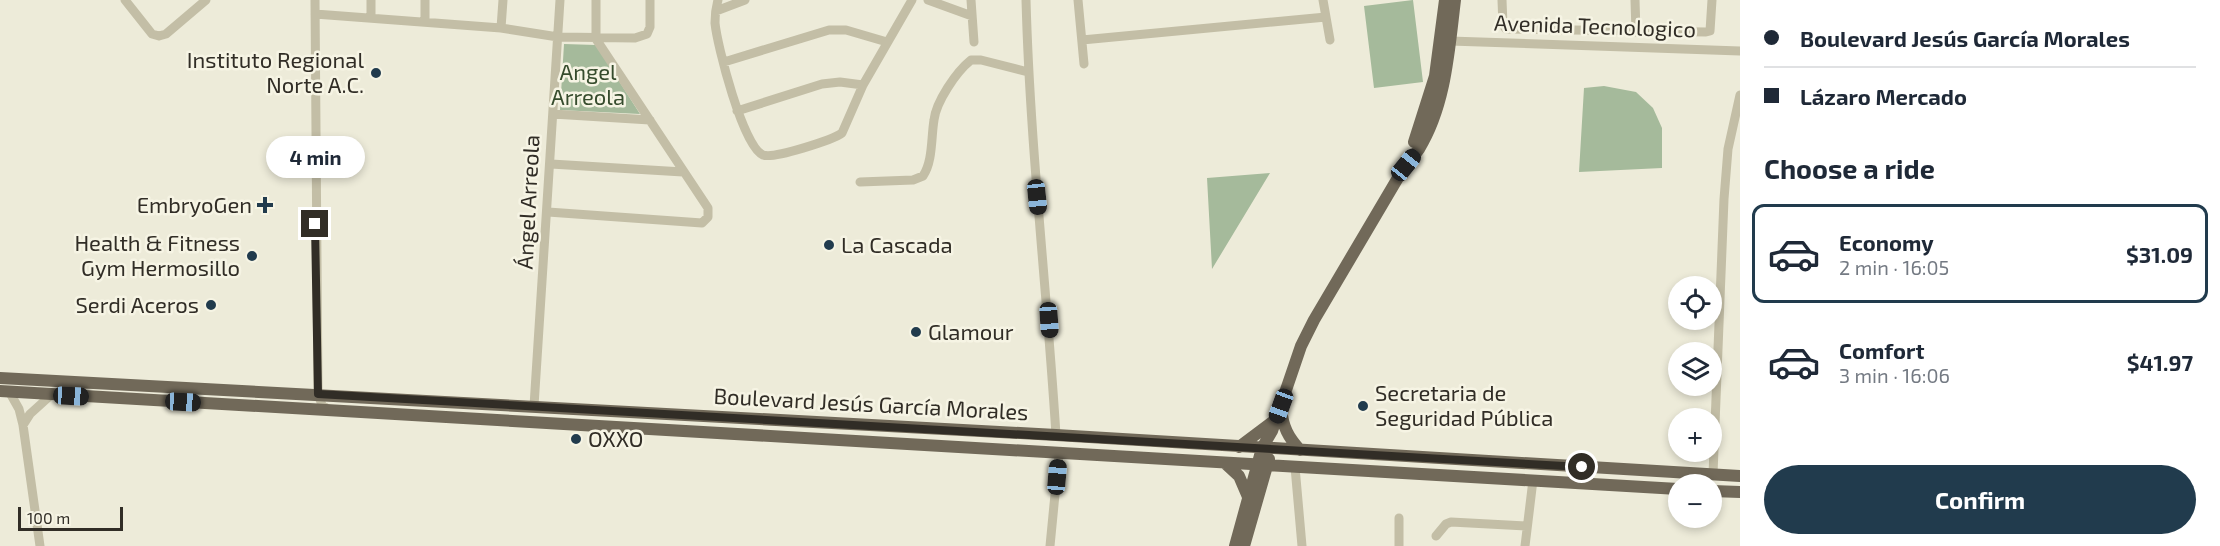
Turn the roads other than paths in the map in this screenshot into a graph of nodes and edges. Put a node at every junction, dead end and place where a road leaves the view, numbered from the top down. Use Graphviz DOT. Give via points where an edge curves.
graph roads {
  1 [pos="206,0"];
  2 [pos="315,0"];
  3 [pos="371,0"];
  4 [pos="425,0"];
  5 [pos="502,0"];
  6 [pos="560,0"];
  7 [pos="596,0"];
  8 [pos="650,0"];
  9 [pos="718,0"];
  10 [pos="745,0"];
  11 [pos="912,0"];
  12 [pos="928,0"];
  13 [pos="971,0"];
  14 [pos="1026,0"];
  15 [pos="1078,0"];
  16 [pos="1323,0"];
  17 [pos="1445,0"];
  18 [pos="1450,0"];
  19 [pos="1455,0"];
  20 [pos="1502,0"];
  21 [pos="1635,0"];
  22 [pos="1712,0"];
  23 [pos="127,1"];
  24 [pos="716,11"];
  25 [pos="315,14"];
  26 [pos="972,16"];
  27 [pos="1326,17"];
  28 [pos="370,18"];
  29 [pos="425,21"];
  30 [pos="501,28"];
  31 [pos="1636,32"];
  32 [pos="558,37"];
  33 [pos="596,39"];
  34 [pos="1082,40"];
  35 [pos="1330,40"];
  36 [pos="1450,41"];
  37 [pos="887,42"];
  38 [pos="974,42"];
  39 [pos="1740,51"];
  40 [pos="724,62"];
  41 [pos="1084,64"];
  42 [pos="1028,72"];
  43 [pos="863,85"];
  44 [pos="1740,95"];
  45 [pos="737,111"];
  46 [pos="553,114"];
  47 [pos="650,120"];
  48 [pos="1420,126"];
  49 [pos="551,164"];
  50 [pos="1406,165"];
  51 [pos="683,172"];
  52 [pos="860,182"];
  53 [pos="548,212"];
  54 [pos="0,378"];
  55 [pos="5,392"];
  56 [pos="318,394"];
  57 [pos="51,395"];
  58 [pos="534,406"];
  59 [pos="1281,406"];
  60 [pos="592,410"];
  61 [pos="333,411"];
  62 [pos="23,425"];
  63 [pos="1274,425"];
  64 [pos="590,427"];
  65 [pos="1056,435"];
  66 [pos="1239,447"];
  67 [pos="1267,448"];
  68 [pos="1300,450"];
  69 [pos="1059,453"];
  70 [pos="1226,464"];
  71 [pos="1262,465"];
  72 [pos="1295,467"];
  73 [pos="1713,474"];
  74 [pos="1722,475"];
  75 [pos="1740,476"];
  76 [pos="1533,480"];
  77 [pos="1668,488"];
  78 [pos="1722,491"];
  79 [pos="1740,492"];
  80 [pos="1248,497"];
  81 [pos="1399,518"];
  82 [pos="1527,526"];
  83 [pos="1436,536"];
  84 [pos="40,546"];
  85 [pos="1050,546"];
  86 [pos="1235,546"];
  87 [pos="1244,546"];
  88 [pos="1302,546"];
  89 [pos="1399,546"];
  90 [pos="1525,546"];
  1 -- 23 [label="street" via="159,36 152,34"];
  2 -- 25 [label="street"];
  3 -- 28 [label="street"];
  4 -- 29 [label="street"];
  5 -- 30 [label="street"];
  6 -- 32 [label="street, Ángel Arreola"];
  7 -- 33 [label="street"];
  8 -- 33 [label="street" via="647,34"];
  9 -- 24 [label="street"];
  10 -- 24 [label="street"];
  11 -- 37 [label="street"];
  12 -- 26 [label="street"];
  13 -- 26 [label="street"];
  14 -- 42 [label="street"];
  15 -- 34 [label="street"];
  16 -- 27 [label="street"];
  17 -- 48 [label="main road" via="1435,76"];
  18 -- 36 [label="main road" via="1446,35"];
  19 -- 36 [label="main road"];
  20 -- 31 [label="street" via="1506,29"];
  21 -- 31 [label="street"];
  22 -- 31 [label="street" via="1710,29 1706,32"];
  24 -- 40 [label="street" via="717,37"];
  25 -- 28 [label="street"];
  25 -- 56 [label="street"];
  26 -- 38 [label="street"];
  27 -- 34 [label="street"];
  27 -- 35 [label="street"];
  28 -- 29 [label="street"];
  29 -- 30 [label="street"];
  30 -- 32 [label="street"];
  32 -- 33 [label="street"];
  32 -- 46 [label="street, Ángel Arreola"];
  33 -- 47 [label="street"];
  34 -- 41 [label="street"];
  36 -- 39 [label="street, Avenida Tecnologico"];
  36 -- 48 [label="main road" via="1444,45 1433,99"];
  36 -- 50 [label="main road" via="1434,113 1419,149"];
  37 -- 40 [label="street" via="846,30 829,30"];
  37 -- 43 [label="street"];
  40 -- 45 [label="street"];
  42 -- 52 [label="street" via="971,60 936,109 923,176 913,180"];
  42 -- 65 [label="street"];
  43 -- 45 [label="street" via="822,84"];
  43 -- 45 [label="street" via="842,133 773,157 759,152"];
  44 -- 73 [label="street" via="1726,170"];
  46 -- 47 [label="street"];
  46 -- 49 [label="street, Ángel Arreola"];
  47 -- 51 [label="street"];
  48 -- 50 [label="main road"];
  49 -- 51 [label="street"];
  49 -- 53 [label="street, Ángel Arreola"];
  50 -- 59 [label="main road" via="1308,331"];
  51 -- 53 [label="street" via="708,208 708,217 702,223"];
  53 -- 58 [label="street, Ángel Arreola"];
  54 -- 56 [label="main road, Boulevard Jesús García Morales"];
  55 -- 57 [label="main road, Boulevard Jesús García Morales"];
  55 -- 62 [label="street" via="18,409"];
  56 -- 58 [label="main road, Boulevard Jesús García Morales"];
  56 -- 61 [label="street" via="322,405"];
  57 -- 61 [label="main road, Boulevard Jesús García Morales"];
  57 -- 62 [label="street"];
  58 -- 60 [label="main road, Boulevard Jesús García Morales"];
  59 -- 63 [label="main road"];
  59 -- 68 [label="main road" via="1284,428"];
  60 -- 64 [label="main road"];
  60 -- 65 [label="main road, Boulevard Jesús García Morales"];
  61 -- 64 [label="main road, Boulevard Jesús García Morales"];
  62 -- 84 [label="street"];
  63 -- 66 [label="main road"];
  63 -- 67 [label="main road"];
  64 -- 69 [label="main road, Boulevard Jesús García Morales"];
  65 -- 66 [label="main road, Boulevard Jesús García Morales"];
  66 -- 67 [label="main road, Boulevard Jesús García Morales"];
  67 -- 68 [label="main road, Boulevard Jesús García Morales"];
  67 -- 71 [label="main road"];
  68 -- 73 [label="main road, Boulevard Jesús García Morales"];
  69 -- 70 [label="main road, Boulevard Jesús García Morales"];
  69 -- 85 [label="street"];
  70 -- 71 [label="main road, Boulevard Jesús García Morales"];
  70 -- 80 [label="main road" via="1244,483"];
  71 -- 72 [label="main road, Boulevard Jesús García Morales"];
  71 -- 80 [label="main road"];
  71 -- 87 [label="main road"];
  72 -- 76 [label="main road, Boulevard Jesús García Morales"];
  72 -- 88 [label="street"];
  74 -- 75 [label="main road, Boulevard Jesús García Morales"];
  76 -- 77 [label="main road, Boulevard Jesús García Morales"];
  76 -- 82 [label="street"];
  78 -- 79 [label="main road"];
  80 -- 86 [label="main road"];
  81 -- 89 [label="street"];
  82 -- 83 [label="street" via="1451,522"];
  82 -- 90 [label="street"];
}
